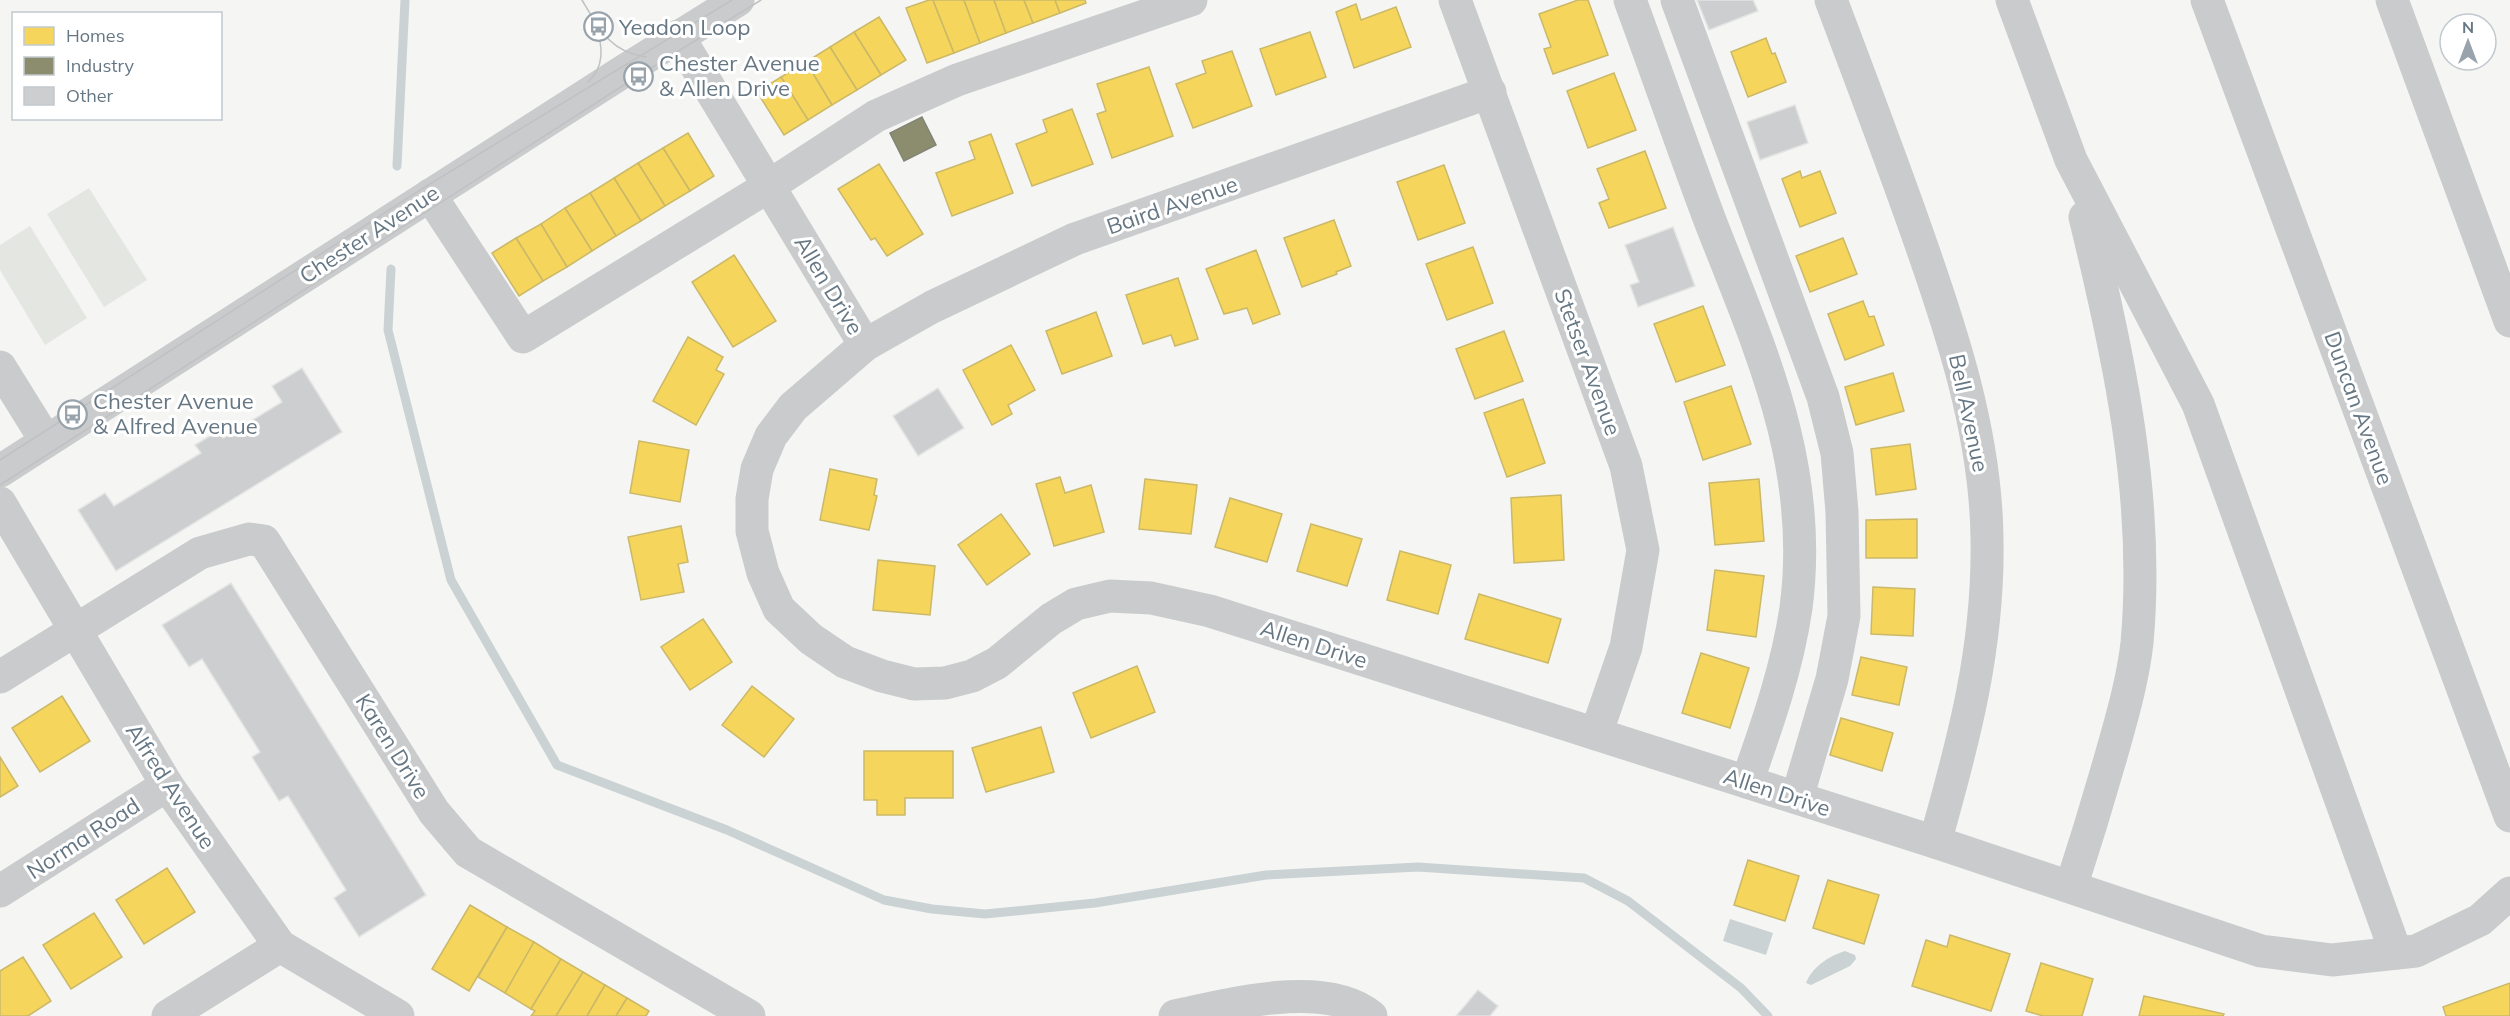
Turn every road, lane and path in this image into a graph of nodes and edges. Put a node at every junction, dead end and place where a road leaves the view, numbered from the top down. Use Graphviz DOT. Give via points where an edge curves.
graph roads {
  1 [pos="738,0"];
  2 [pos="1191,0"];
  3 [pos="1455,0"];
  4 [pos="1630,0"];
  5 [pos="1677,0"];
  6 [pos="1831,0"];
  7 [pos="2012,0"];
  8 [pos="2207,0"];
  9 [pos="2392,0"];
  10 [pos="678,36"];
  11 [pos="1490,92"];
  12 [pos="2071,160"];
  13 [pos="769,186"];
  14 [pos="430,195"];
  15 [pos="2510,321"];
  16 [pos="865,345"];
  17 [pos="0,367"];
  18 [pos="46,441"];
  19 [pos="0,471"];
  20 [pos="0,503"];
  21 [pos="75,631"];
  22 [pos="0,677"];
  23 [pos="1596,734"];
  24 [pos="1747,782"];
  25 [pos="167,784"];
  26 [pos="1797,798"];
  27 [pos="2510,816"];
  28 [pos="1935,842"];
  29 [pos="2071,887"];
  30 [pos="0,891"];
  31 [pos="2510,893"];
  32 [pos="280,946"];
  33 [pos="2396,953"];
  34 [pos="168,1016"];
  35 [pos="398,1016"];
  36 [pos="749,1016"];
  37 [pos="1175,1016"];
  38 [pos="1371,1016"];
  1 -- 10 [label="street, Chester Avenue"];
  2 -- 13 [label="street" via="957,80 916,98 876,116"];
  3 -- 11 [label="street, Stetser Avenue"];
  4 -- 24 [label="street" via="1765,359 1790,448 1797,501 1796,607 1783,678"];
  5 -- 26 [label="street" via="1823,397 1837,453 1844,616 1832,679"];
  6 -- 28 [label="street, Bell Avenue" via="1939,296 1962,371 1983,481 1988,538 1981,646 1965,733"];
  7 -- 12 [label="street"];
  8 -- 27 [label="street, Duncan Avenue"];
  9 -- 15 [label="street"];
  10 -- 13 [label="street, Allen Drive"];
  10 -- 14 [label="street, Chester Avenue"];
  11 -- 16 [label="street, Baird Avenue" via="1075,239 932,307"];
  11 -- 23 [label="street, Stetser Avenue" via="1626,466 1643,550 1626,647"];
  12 -- 29 [label="street" via="2102,285 2126,411 2140,518 2137,643 2124,709"];
  12 -- 33 [label="street" via="2198,404"];
  13 -- 14 [label="street" via="523,337"];
  13 -- 16 [label="street, Allen Drive"];
  14 -- 18 [label="street, Chester Avenue"];
  16 -- 23 [label="street, Allen Drive" via="793,407 771,436 757,469 752,499 752,531 763,573 779,609 811,639 845,662 914,684 945,683 972,676 997,663 1050,619 1077,604 1110,596 1150,598 1210,611"];
  17 -- 18 [label="street"];
  18 -- 19 [label="street, Chester Avenue"];
  20 -- 21 [label="street, Alfred Avenue"];
  21 -- 22 [label="street"];
  21 -- 25 [label="street, Alfred Avenue"];
  21 -- 36 [label="street, Karen Drive" via="200,553 249,539 264,541 434,812 468,852"];
  23 -- 24 [label="street, Allen Drive"];
  24 -- 26 [label="street, Allen Drive"];
  25 -- 30 [label="street, Norma Road"];
  25 -- 32 [label="street, Alfred Avenue"];
  26 -- 28 [label="street, Allen Drive"];
  28 -- 29 [label="street, Allen Drive"];
  29 -- 33 [label="street, Allen Drive" via="2261,951 2332,960"];
  31 -- 33 [label="street, Allen Drive" via="2480,920 2416,951"];
  32 -- 34 [label="street"];
  32 -- 35 [label="street, Alfred Avenue"];
  37 -- 38 [label="street" via="1269,996 1332,999"];
}
